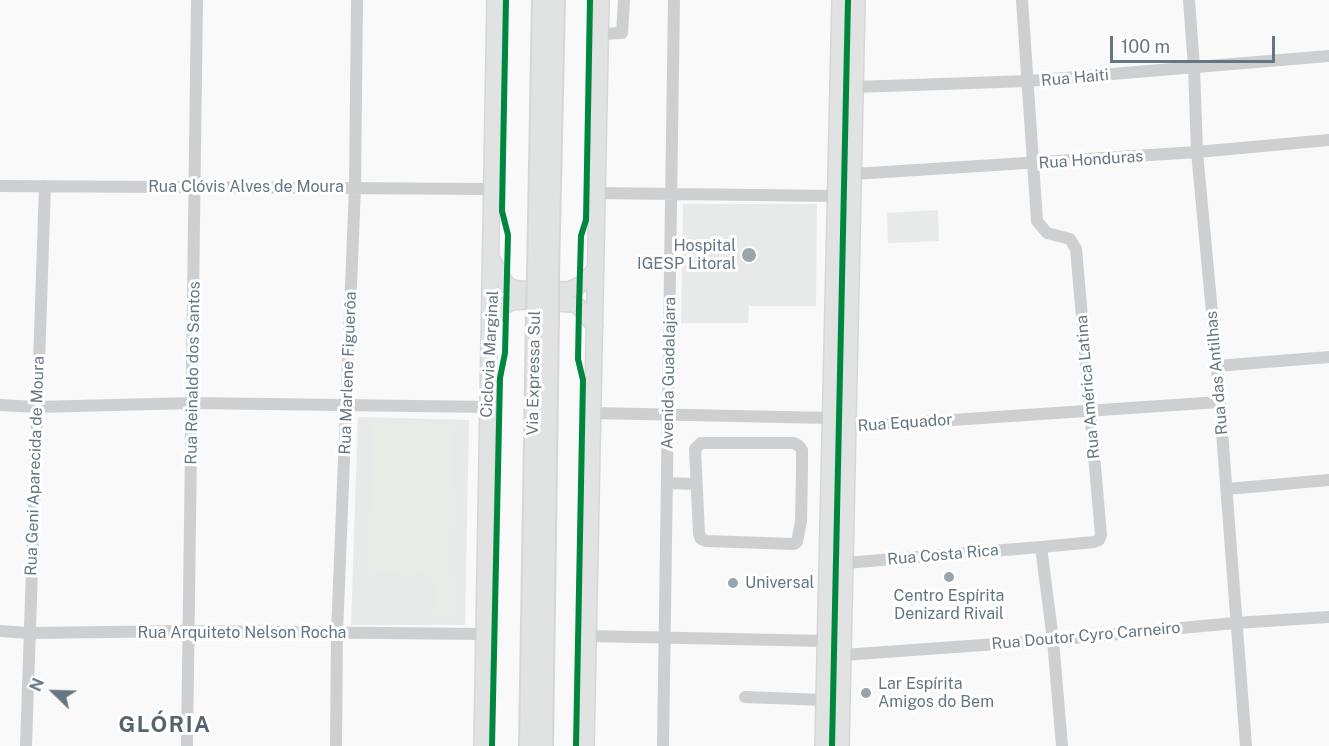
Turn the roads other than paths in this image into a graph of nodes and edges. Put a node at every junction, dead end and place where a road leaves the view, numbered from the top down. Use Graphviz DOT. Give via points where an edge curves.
graph roads {
  1 [pos="197,0"];
  2 [pos="357,0"];
  3 [pos="495,0"];
  4 [pos="541,0"];
  5 [pos="556,0"];
  6 [pos="601,0"];
  7 [pos="624,0"];
  8 [pos="674,0"];
  9 [pos="840,0"];
  10 [pos="857,0"];
  11 [pos="1022,0"];
  12 [pos="1189,0"];
  13 [pos="600,34"];
  14 [pos="1329,56"];
  15 [pos="1194,67"];
  16 [pos="1029,81"];
  17 [pos="855,87"];
  18 [pos="1329,140"];
  19 [pos="1197,153"];
  20 [pos="1034,164"];
  21 [pos="854,174"];
  22 [pos="0,186"];
  23 [pos="45,186"];
  24 [pos="195,187"];
  25 [pos="355,187"];
  26 [pos="492,189"];
  27 [pos="597,194"];
  28 [pos="672,194"];
  29 [pos="835,195"];
  30 [pos="491,258"];
  31 [pos="596,269"];
  32 [pos="543,275"];
  33 [pos="542,317"];
  34 [pos="490,324"];
  35 [pos="595,326"];
  36 [pos="1329,357"];
  37 [pos="1217,366"];
  38 [pos="1219,402"];
  39 [pos="192,403"];
  40 [pos="0,405"];
  41 [pos="347,405"];
  42 [pos="37,407"];
  43 [pos="489,407"];
  44 [pos="1090,411"];
  45 [pos="593,413"];
  46 [pos="668,415"];
  47 [pos="830,418"];
  48 [pos="848,427"];
  49 [pos="1329,480"];
  50 [pos="667,483"];
  51 [pos="696,484"];
  52 [pos="1227,489"];
  53 [pos="1041,547"];
  54 [pos="845,563"];
  55 [pos="1329,617"];
  56 [pos="1235,623"];
  57 [pos="0,631"];
  58 [pos="188,631"];
  59 [pos="29,633"];
  60 [pos="337,633"];
  61 [pos="484,634"];
  62 [pos="588,636"];
  63 [pos="665,638"];
  64 [pos="826,640"];
  65 [pos="1053,640"];
  66 [pos="843,655"];
  67 [pos="745,697"];
  68 [pos="824,700"];
  69 [pos="26,746"];
  70 [pos="187,746"];
  71 [pos="336,746"];
  72 [pos="482,746"];
  73 [pos="528,746"];
  74 [pos="544,746"];
  75 [pos="586,746"];
  76 [pos="663,746"];
  77 [pos="824,746"];
  78 [pos="841,746"];
  79 [pos="1062,746"];
  80 [pos="1246,746"];
  1 -- 24 [label="street, Rua Reinaldo dos Santos"];
  2 -- 25 [label="street, Rua Marlene Figuerôa"];
  3 -- 26 [label="main road"];
  4 -- 32 [label="highway, Via Expressa Sul"];
  5 -- 32 [label="highway, Via Expressa Sul"];
  6 -- 13 [label="main road"];
  7 -- 13 [label="street" via="622,33"];
  8 -- 28 [label="street, Avenida Guadalajara"];
  9 -- 29 [label="main road"];
  10 -- 17 [label="main road"];
  11 -- 16 [label="street, Rua América Latina"];
  12 -- 15 [label="street, Rua das Antilhas"];
  13 -- 27 [label="main road"];
  14 -- 15 [label="street, Rua Haiti"];
  15 -- 16 [label="street, Rua Haiti"];
  15 -- 19 [label="street, Rua das Antilhas"];
  16 -- 17 [label="street, Rua Haiti"];
  16 -- 20 [label="street, Rua América Latina"];
  17 -- 21 [label="main road"];
  18 -- 19 [label="street, Rua Honduras"];
  19 -- 20 [label="street, Rua Honduras"];
  19 -- 37 [label="street, Rua das Antilhas"];
  20 -- 21 [label="street, Rua Honduras"];
  20 -- 44 [label="street, Rua América Latina" via="1037,221 1047,233 1075,245"];
  21 -- 48 [label="main road"];
  22 -- 23 [label="street, Rua Clóvis Alves de Moura"];
  23 -- 24 [label="street, Rua Clóvis Alves de Moura"];
  23 -- 42 [label="street, Rua Geni Aparecida de Moura"];
  24 -- 25 [label="street, Rua Clóvis Alves de Moura"];
  24 -- 39 [label="street, Rua Reinaldo dos Santos"];
  25 -- 26 [label="street, Rua Clóvis Alves de Moura"];
  25 -- 41 [label="street, Rua Marlene Figuerôa"];
  26 -- 30 [label="main road"];
  27 -- 28 [label="street"];
  27 -- 31 [label="main road"];
  28 -- 29 [label="street"];
  28 -- 46 [label="street, Avenida Guadalajara"];
  29 -- 47 [label="main road"];
  30 -- 31 [label="main road" via="507,285 517,289 569,290"];
  30 -- 34 [label="main road"];
  31 -- 35 [label="main road"];
  32 -- 33 [label="highway, Via Expressa Sul, bridge"];
  33 -- 73 [label="highway, Via Expressa Sul"];
  33 -- 74 [label="highway, Via Expressa Sul"];
  34 -- 35 [label="main road" via="507,304 531,302 573,304"];
  34 -- 43 [label="main road"];
  35 -- 45 [label="main road"];
  36 -- 37 [label="street"];
  37 -- 38 [label="street, Rua das Antilhas"];
  38 -- 44 [label="street, Rua Equador"];
  38 -- 52 [label="street, Rua das Antilhas"];
  39 -- 41 [label="street"];
  39 -- 42 [label="street"];
  39 -- 58 [label="street, Rua Reinaldo dos Santos"];
  40 -- 42 [label="street"];
  41 -- 43 [label="street"];
  41 -- 60 [label="street, Rua Marlene Figuerôa"];
  42 -- 59 [label="street, Rua Geni Aparecida de Moura"];
  43 -- 61 [label="main road"];
  44 -- 48 [label="street, Rua Equador"];
  44 -- 53 [label="street, Rua América Latina" via="1101,535 1094,542"];
  45 -- 46 [label="street, Rua Equador"];
  45 -- 62 [label="main road"];
  46 -- 47 [label="street, Rua Equador"];
  46 -- 50 [label="street, Avenida Guadalajara"];
  47 -- 48 [label="street, Rua Equador"];
  47 -- 64 [label="main road"];
  48 -- 54 [label="main road"];
  49 -- 52 [label="street"];
  50 -- 51 [label="street"];
  50 -- 63 [label="street, Avenida Guadalajara"];
  51 -- 51 [label="street" via="695,449 701,443 794,443 802,450 797,542 701,539"];
  52 -- 56 [label="street, Rua das Antilhas"];
  53 -- 54 [label="street, Rua Costa Rica"];
  53 -- 65 [label="street"];
  54 -- 66 [label="main road"];
  55 -- 56 [label="street, Rua Doutor Cyro Carneiro"];
  56 -- 65 [label="street, Rua Doutor Cyro Carneiro"];
  56 -- 80 [label="street, Rua das Antilhas"];
  57 -- 59 [label="street, Rua Arquiteto Nelson Rocha"];
  58 -- 59 [label="street, Rua Arquiteto Nelson Rocha"];
  58 -- 60 [label="street, Rua Arquiteto Nelson Rocha"];
  58 -- 70 [label="street, Rua Reinaldo dos Santos"];
  59 -- 69 [label="street, Rua Geni Aparecida de Moura"];
  60 -- 61 [label="street, Rua Arquiteto Nelson Rocha"];
  60 -- 71 [label="street, Rua Marlene Figuerôa"];
  61 -- 72 [label="main road"];
  62 -- 63 [label="street"];
  62 -- 75 [label="main road"];
  63 -- 64 [label="street"];
  63 -- 76 [label="street, Avenida Guadalajara"];
  64 -- 66 [label="street"];
  64 -- 68 [label="main road"];
  65 -- 66 [label="street, Rua Doutor Cyro Carneiro"];
  65 -- 79 [label="street"];
  66 -- 78 [label="main road"];
  67 -- 68 [label="street"];
  68 -- 77 [label="main road"];
}
